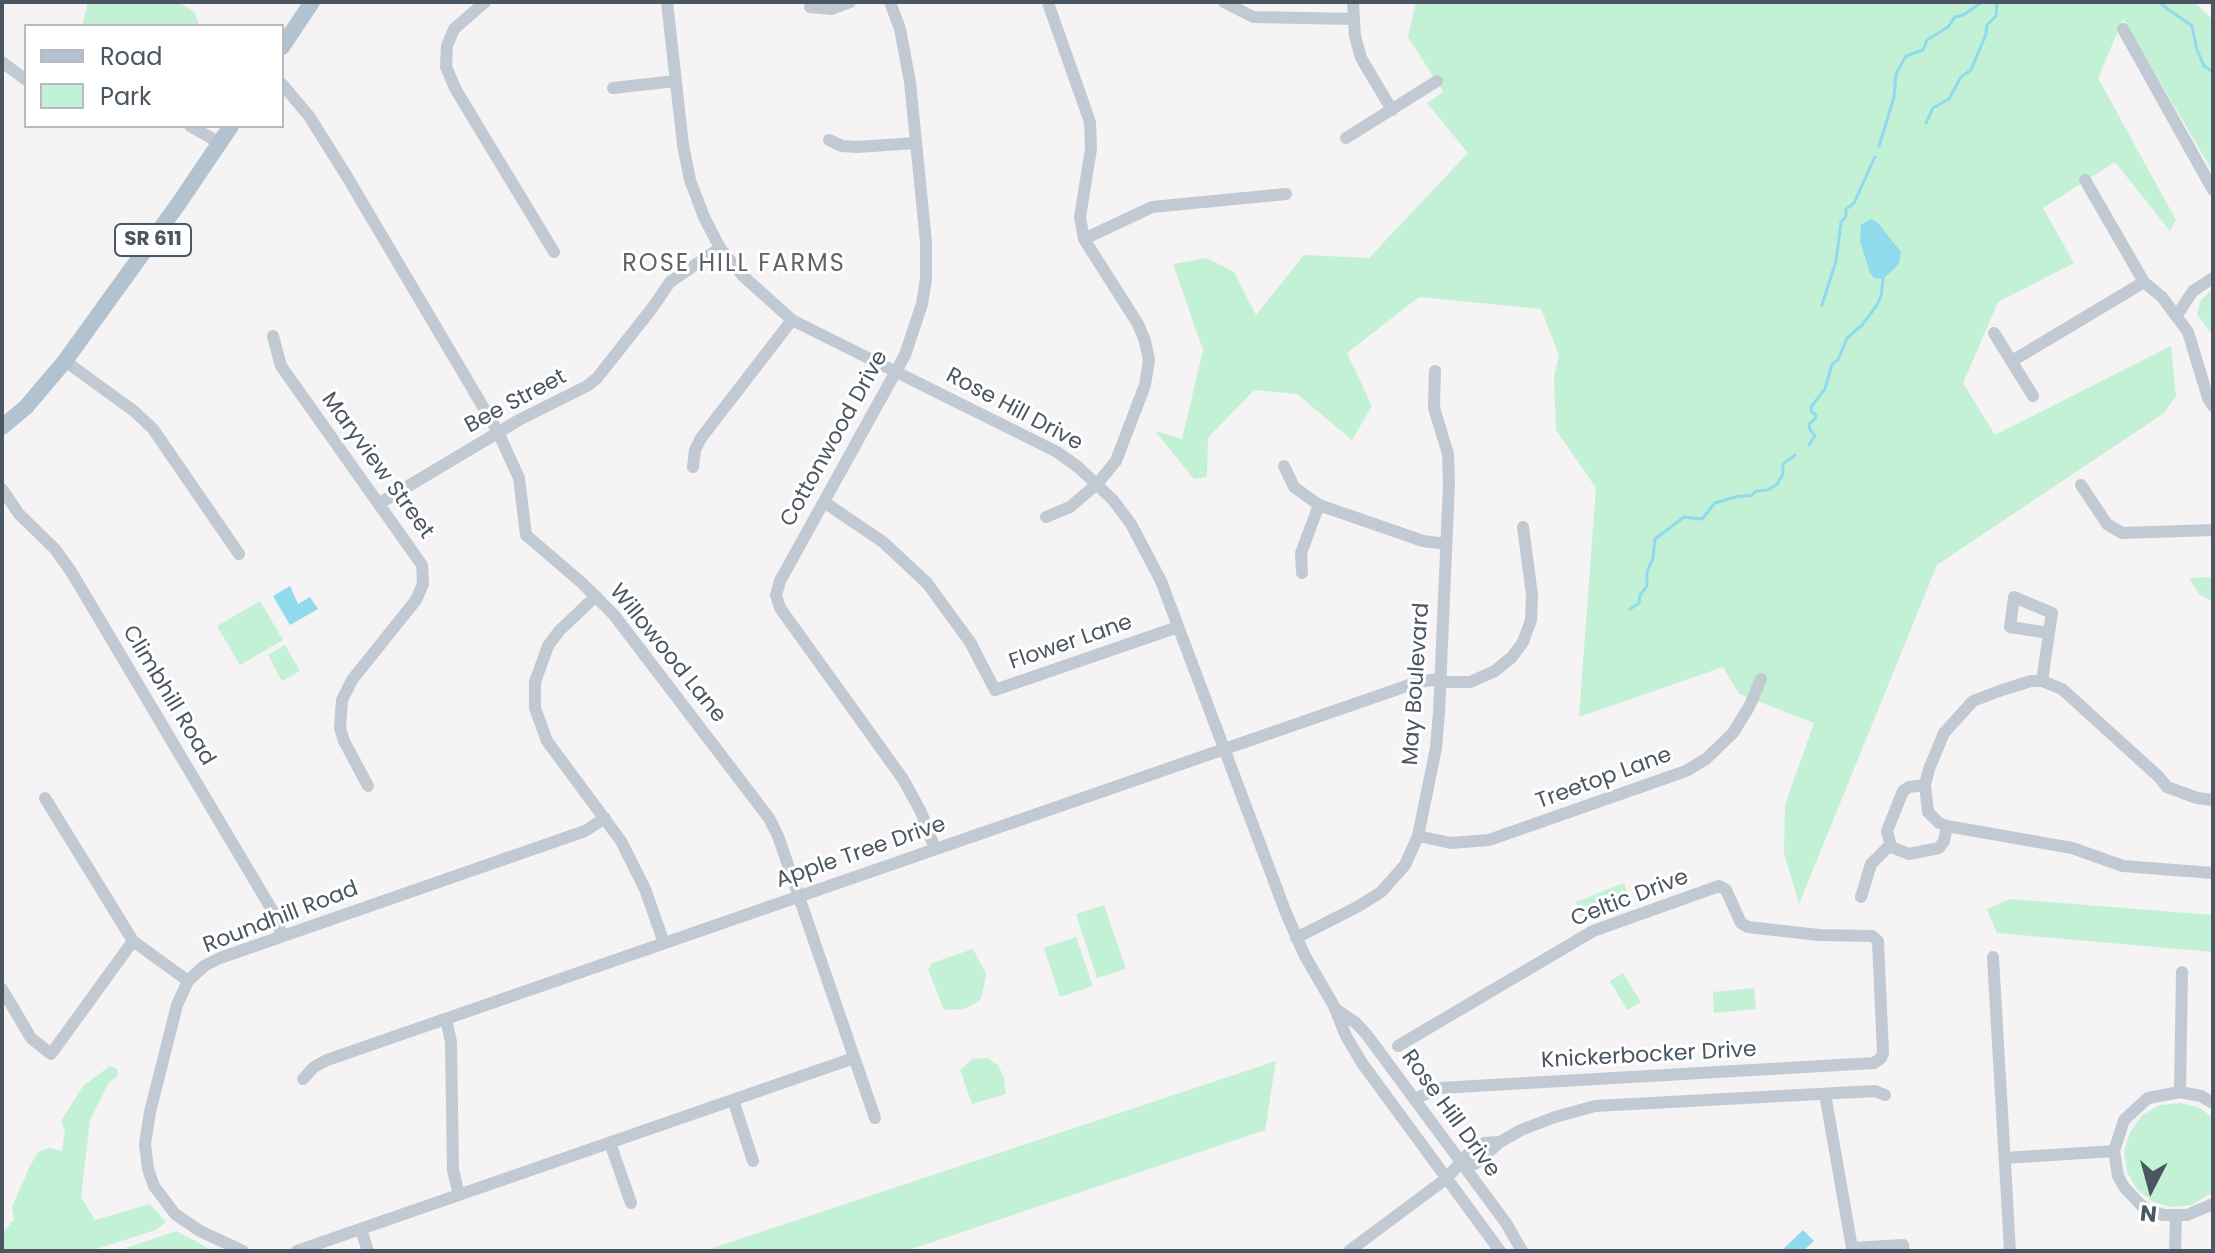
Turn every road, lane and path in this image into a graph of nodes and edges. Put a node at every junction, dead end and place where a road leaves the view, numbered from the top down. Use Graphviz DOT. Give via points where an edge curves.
graph roads {
  1 [pos="312,2"];
  2 [pos="667,2"];
  3 [pos="850,2"];
  4 [pos="890,2"];
  5 [pos="1224,2"];
  6 [pos="1353,2"];
  7 [pos="484,3"];
  8 [pos="1048,3"];
  9 [pos="810,7"];
  10 [pos="1353,19"];
  11 [pos="2123,29"];
  12 [pos="284,44"];
  13 [pos="2,62"];
  14 [pos="24,78"];
  15 [pos="676,81"];
  16 [pos="1437,81"];
  17 [pos="284,86"];
  18 [pos="613,88"];
  19 [pos="1392,110"];
  20 [pos="194,128"];
  21 [pos="230,128"];
  22 [pos="1346,138"];
  23 [pos="829,140"];
  24 [pos="220,143"];
  25 [pos="916,143"];
  26 [pos="2085,180"];
  27 [pos="2213,190"];
  28 [pos="1286,194"];
  29 [pos="1084,239"];
  30 [pos="720,248"];
  31 [pos="554,252"];
  32 [pos="2213,278"];
  33 [pos="2144,282"];
  34 [pos="2177,315"];
  35 [pos="792,320"];
  36 [pos="1994,333"];
  37 [pos="273,336"];
  38 [pos="65,361"];
  39 [pos="2012,361"];
  40 [pos="896,371"];
  41 [pos="1435,371"];
  42 [pos="2033,396"];
  43 [pos="2213,406"];
  44 [pos="2,427"];
  45 [pos="498,432"];
  46 [pos="1284,466"];
  47 [pos="693,467"];
  48 [pos="1097,484"];
  49 [pos="2081,485"];
  50 [pos="2,489"];
  51 [pos="824,502"];
  52 [pos="380,503"];
  53 [pos="1319,505"];
  54 [pos="1046,517"];
  55 [pos="1523,527"];
  56 [pos="2213,530"];
  57 [pos="1446,544"];
  58 [pos="239,554"];
  59 [pos="1302,573"];
  60 [pos="596,596"];
  61 [pos="1178,627"];
  62 [pos="2049,633"];
  63 [pos="1761,679"];
  64 [pos="1439,681"];
  65 [pos="2042,681"];
  66 [pos="1224,749"];
  67 [pos="1925,785"];
  68 [pos="368,786"];
  69 [pos="45,798"];
  70 [pos="2213,800"];
  71 [pos="605,818"];
  72 [pos="1947,826"];
  73 [pos="1418,836"];
  74 [pos="1890,845"];
  75 [pos="935,849"];
  76 [pos="2213,873"];
  77 [pos="799,896"];
  78 [pos="1861,897"];
  79 [pos="282,936"];
  80 [pos="1296,938"];
  81 [pos="133,941"];
  82 [pos="664,943"];
  83 [pos="1993,957"];
  84 [pos="2182,972"];
  85 [pos="188,981"];
  86 [pos="2,989"];
  87 [pos="1336,1009"];
  88 [pos="446,1019"];
  89 [pos="1398,1046"];
  90 [pos="1883,1053"];
  91 [pos="854,1058"];
  92 [pos="303,1079"];
  93 [pos="2180,1092"];
  94 [pos="1825,1094"];
  95 [pos="1885,1095"];
  96 [pos="1414,1099"];
  97 [pos="733,1100"];
  98 [pos="2213,1103"];
  99 [pos="875,1118"];
  100 [pos="610,1143"];
  101 [pos="2114,1151"];
  102 [pos="2005,1158"];
  103 [pos="753,1161"];
  104 [pos="1455,1171"];
  105 [pos="459,1195"];
  106 [pos="631,1203"];
  107 [pos="2213,1204"];
  108 [pos="2176,1216"];
  109 [pos="361,1230"];
  110 [pos="1904,1248"];
  111 [pos="243,1251"];
  112 [pos="297,1251"];
  113 [pos="368,1251"];
  114 [pos="1349,1251"];
  115 [pos="1500,1251"];
  116 [pos="1522,1251"];
  117 [pos="2010,1251"];
  118 [pos="2175,1251"];
  1 -- 12 [label="main road"];
  2 -- 15 [label="street, Rose Hill Drive"];
  3 -- 9 [label="street" via="832,9"];
  4 -- 25 [label="street, Cottonwood Drive" via="905,50"];
  5 -- 10 [label="street" via="1253,17"];
  6 -- 10 [label="street"];
  7 -- 31 [label="street" via="449,37 449,76"];
  8 -- 29 [label="street" via="1090,122 1080,217"];
  10 -- 19 [label="street" via="1361,58"];
  11 -- 27 [label="street"];
  13 -- 14 [label="street"];
  15 -- 18 [label="street"];
  15 -- 30 [label="street, Rose Hill Drive" via="690,180"];
  16 -- 19 [label="street"];
  17 -- 45 [label="street, Willowood Lane" via="346,175"];
  19 -- 22 [label="street"];
  20 -- 24 [label="street"];
  21 -- 24 [label="main road, SR 611"];
  23 -- 25 [label="street" via="857,147"];
  24 -- 38 [label="main road, SR 611"];
  25 -- 40 [label="street, Cottonwood Drive" via="926,279 916,327"];
  26 -- 33 [label="street"];
  28 -- 29 [label="street" via="1152,207"];
  29 -- 48 [label="street" via="1138,324 1149,360 1116,461"];
  30 -- 35 [label="street, Rose Hill Drive" via="757,291"];
  30 -- 45 [label="street, Bee Street" via="670,282 597,378"];
  32 -- 34 [label="street" via="2193,291"];
  33 -- 34 [label="street"];
  33 -- 39 [label="street"];
  34 -- 43 [label="street"];
  35 -- 40 [label="street, Rose Hill Drive"];
  35 -- 47 [label="street" via="701,438"];
  36 -- 39 [label="street"];
  37 -- 52 [label="street, Maryview Street" via="281,366"];
  38 -- 44 [label="main road, SR 611"];
  38 -- 58 [label="street" via="153,429"];
  39 -- 42 [label="street"];
  40 -- 48 [label="street, Rose Hill Drive" via="1042,443"];
  40 -- 51 [label="street, Cottonwood Drive"];
  41 -- 57 [label="street, May Boulevard" via="1434,408 1449,468"];
  45 -- 52 [label="street, Bee Street"];
  45 -- 60 [label="street, Willowood Lane" via="519,478 526,535"];
  46 -- 53 [label="street" via="1294,487"];
  48 -- 54 [label="street" via="1070,507"];
  48 -- 61 [label="street, Rose Hill Drive" via="1145,546"];
  49 -- 56 [label="street" via="2107,524 2122,533"];
  50 -- 79 [label="street, Climbhill Road" via="72,573 275,915"];
  51 -- 61 [label="street, Flower Lane" via="883,542 927,583 970,642 995,690"];
  51 -- 75 [label="street, Cottonwood Drive" via="772,596 903,779"];
  52 -- 68 [label="street, Maryview Street" via="418,556 423,584 342,700 340,728"];
  53 -- 57 [label="street"];
  53 -- 59 [label="street" via="1301,553"];
  55 -- 64 [label="street, Apple Tree Drive" via="1532,595 1523,642 1495,671 1470,682"];
  57 -- 64 [label="street, May Boulevard"];
  60 -- 71 [label="street" via="548,646 534,697 547,741"];
  60 -- 77 [label="street, Willowood Lane" via="759,802 778,836"];
  61 -- 66 [label="street, Rose Hill Drive"];
  62 -- 65 [label="street"];
  63 -- 73 [label="street, Treetop Lane" via="1733,733 1686,771 1489,840 1451,843"];
  64 -- 66 [label="street, Apple Tree Drive" via="1418,682"];
  64 -- 73 [label="street, May Boulevard" via="1436,748"];
  65 -- 67 [label="street" via="1973,701 1944,733"];
  65 -- 70 [label="street" via="2062,689 2167,787"];
  66 -- 75 [label="street, Apple Tree Drive"];
  66 -- 80 [label="street, Rose Hill Drive"];
  67 -- 72 [label="street" via="1928,812"];
  67 -- 74 [label="street" via="1903,791 1887,831"];
  69 -- 81 [label="street"];
  71 -- 79 [label="street, Roundhill Road" via="585,831"];
  71 -- 82 [label="street" via="635,866"];
  72 -- 74 [label="street" via="1939,848 1909,854"];
  72 -- 76 [label="street" via="2072,848 2123,866"];
  73 -- 80 [label="street, May Boulevard" via="1405,865 1381,892"];
  74 -- 78 [label="street" via="1871,864"];
  75 -- 77 [label="street, Apple Tree Drive"];
  77 -- 82 [label="street, Apple Tree Drive"];
  77 -- 91 [label="street, Willowood Lane"];
  79 -- 85 [label="street, Roundhill Road" via="212,961"];
  80 -- 87 [label="street, Rose Hill Drive"];
  81 -- 85 [label="street"];
  81 -- 86 [label="street" via="51,1054 31,1038"];
  82 -- 88 [label="street, Apple Tree Drive"];
  83 -- 102 [label="street"];
  84 -- 93 [label="street"];
  85 -- 111 [label="street, Roundhill Road" via="150,1112 148,1169 175,1214"];
  87 -- 96 [label="street, Rose Hill Drive" via="1367,1035"];
  87 -- 104 [label="street, Rose Hill Drive" via="1362,1063"];
  88 -- 92 [label="street, Apple Tree Drive" via="327,1060"];
  88 -- 105 [label="street" via="453,1170"];
  89 -- 90 [label="street, Celtic Drive" via="1593,931 1719,886 1748,927 1876,938"];
  90 -- 96 [label="street, Knickerbocker Drive" via="1874,1063 1440,1088"];
  91 -- 97 [label="street"];
  91 -- 99 [label="street, Willowood Lane"];
  93 -- 98 [label="street"];
  93 -- 101 [label="street" via="2158,1094 2139,1104 2124,1120"];
  94 -- 95 [label="street"];
  94 -- 104 [label="street" via="1595,1106 1500,1142 1475,1164"];
  94 -- 110 [label="street" via="1852,1248"];
  96 -- 104 [label="street, Rose Hill Drive"];
  97 -- 100 [label="street"];
  97 -- 103 [label="street"];
  100 -- 105 [label="street"];
  100 -- 106 [label="street"];
  101 -- 102 [label="street"];
  101 -- 108 [label="street" via="2118,1176 2132,1196 2152,1211"];
  102 -- 117 [label="street"];
  104 -- 114 [label="street"];
  104 -- 115 [label="street, Rose Hill Drive"];
  104 -- 116 [label="street, Rose Hill Drive" via="1506,1223"];
  105 -- 109 [label="street"];
  107 -- 108 [label="street"];
  108 -- 118 [label="street"];
  109 -- 112 [label="street"];
  109 -- 113 [label="street"];
}
